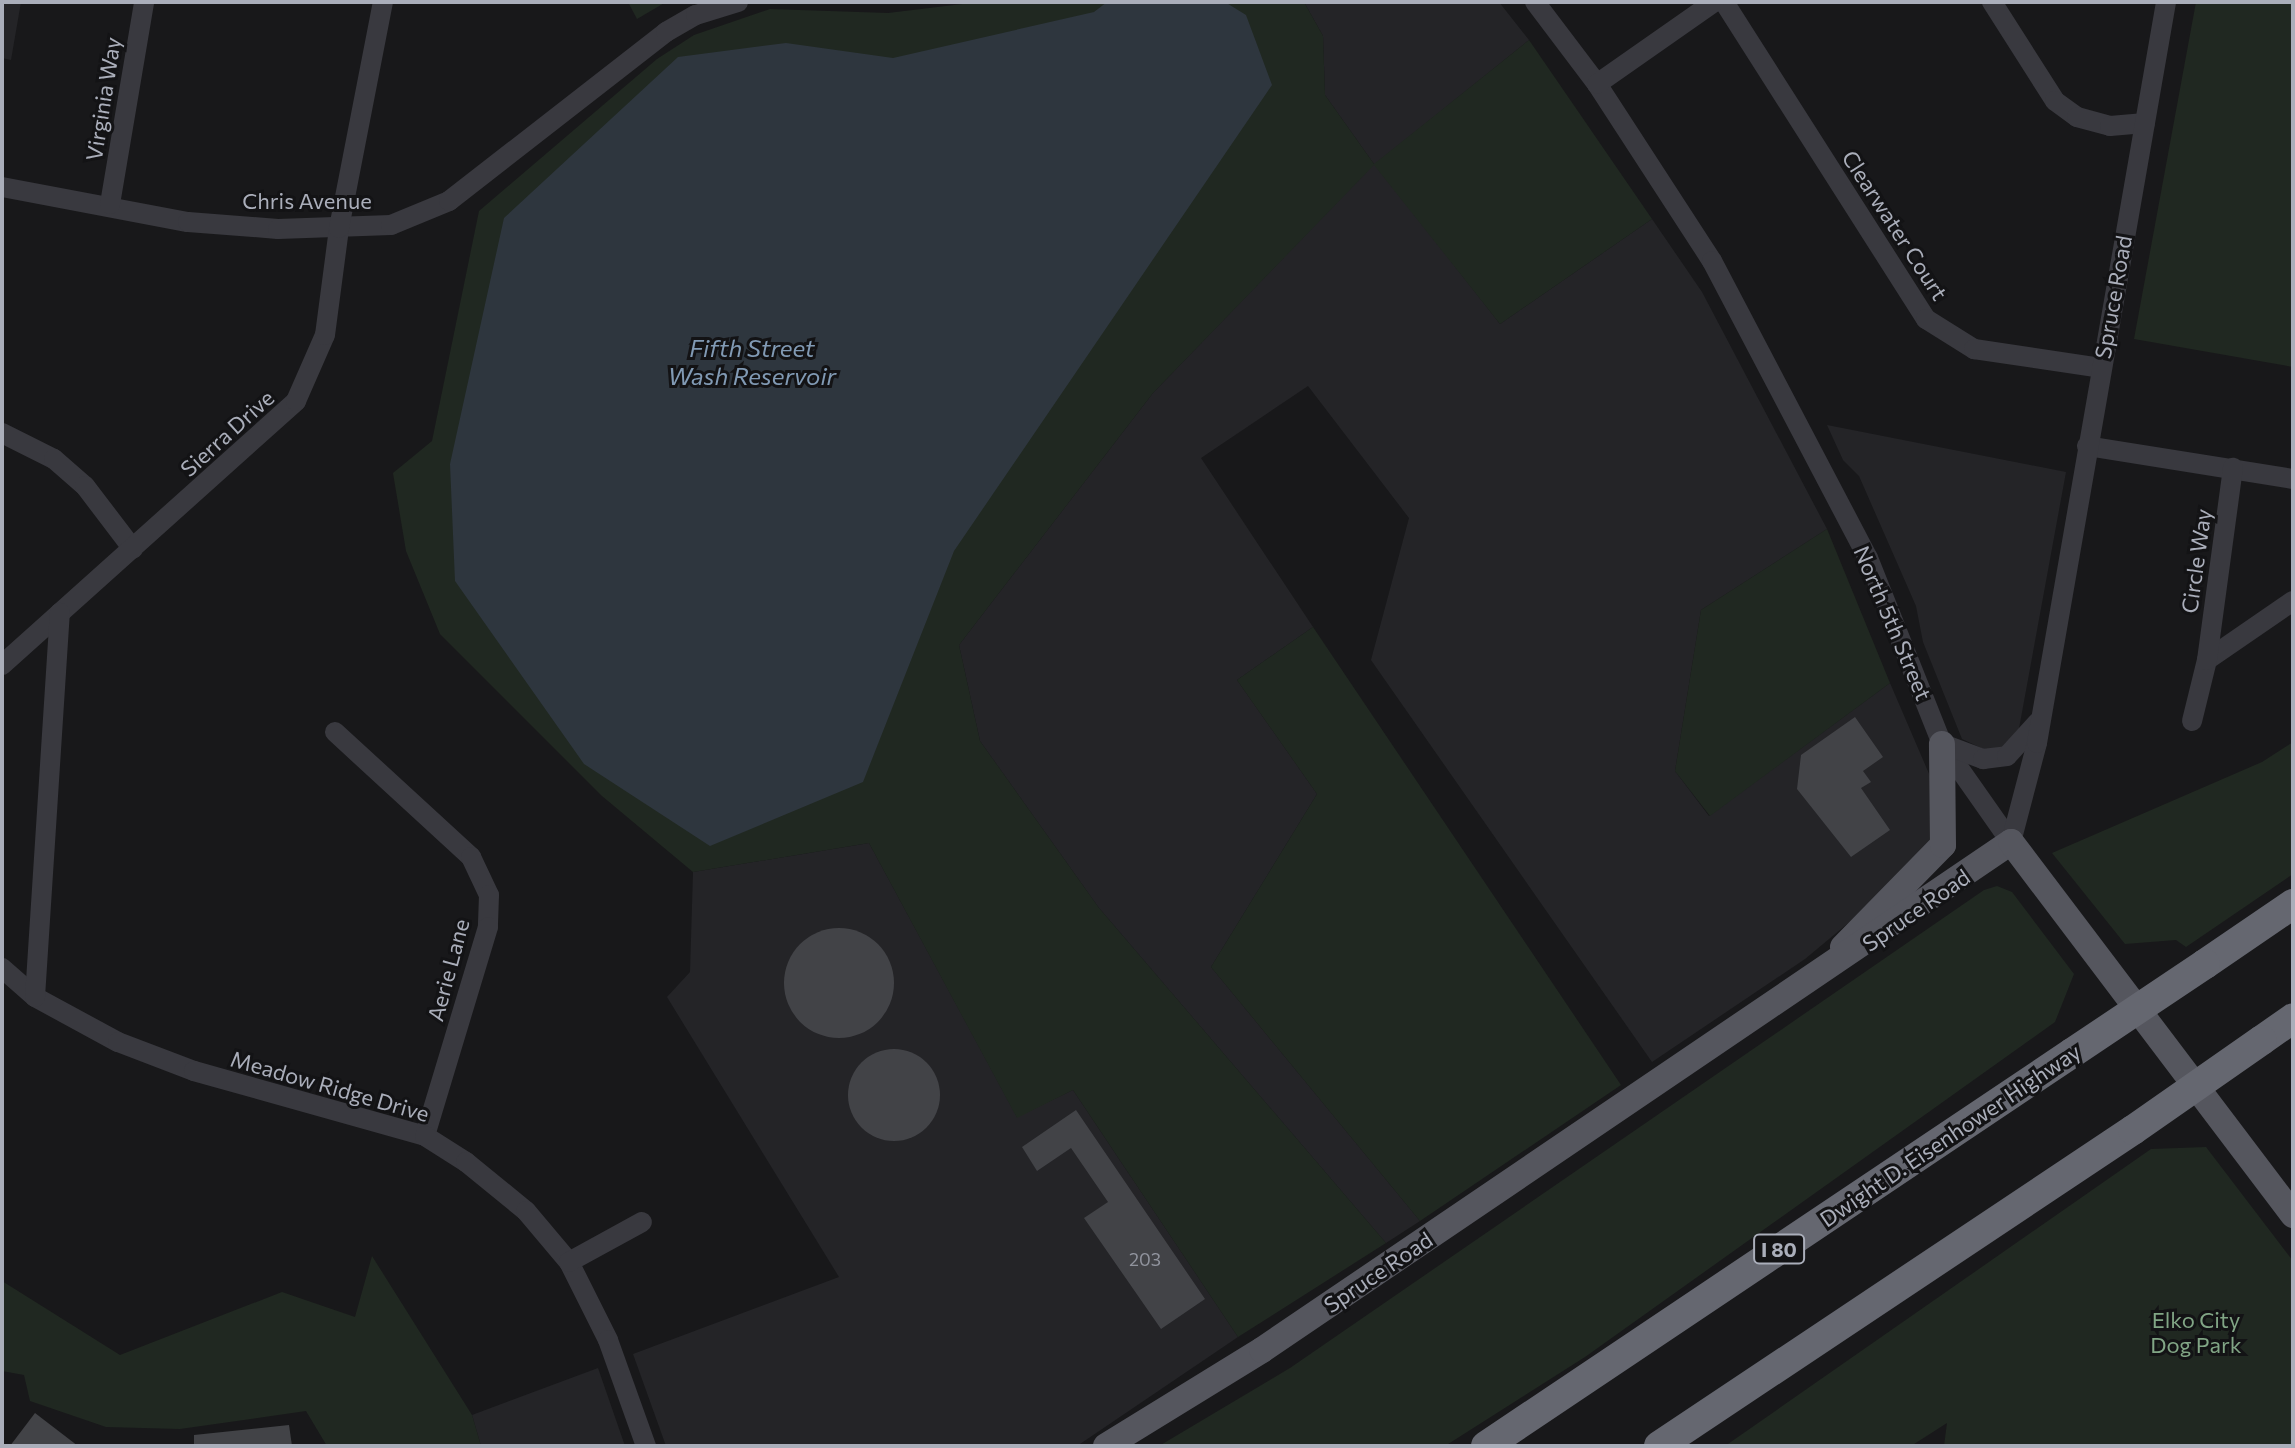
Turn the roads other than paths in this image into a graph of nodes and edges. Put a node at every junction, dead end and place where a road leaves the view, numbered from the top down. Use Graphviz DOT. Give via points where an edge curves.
graph roads {
  1 [pos="144,2"];
  2 [pos="383,2"];
  3 [pos="738,2"];
  4 [pos="1535,2"];
  5 [pos="1714,2"];
  6 [pos="1724,2"];
  7 [pos="1992,2"];
  8 [pos="2166,2"];
  9 [pos="1597,84"];
  10 [pos="2145,123"];
  11 [pos="2,187"];
  12 [pos="110,204"];
  13 [pos="339,228"];
  14 [pos="2101,368"];
  15 [pos="2,433"];
  16 [pos="2087,446"];
  17 [pos="2233,468"];
  18 [pos="2293,479"];
  19 [pos="133,549"];
  20 [pos="2293,601"];
  21 [pos="60,613"];
  22 [pos="2207,660"];
  23 [pos="2,665"];
  24 [pos="2042,717"];
  25 [pos="2192,721"];
  26 [pos="335,732"];
  27 [pos="1942,744"];
  28 [pos="2011,842"];
  29 [pos="2293,904"];
  30 [pos="2,968"];
  31 [pos="1808,984"];
  32 [pos="35,997"];
  33 [pos="2293,1018"];
  34 [pos="425,1136"];
  35 [pos="2293,1215"];
  36 [pos="642,1222"];
  37 [pos="569,1262"];
  38 [pos="646,1446"];
  39 [pos="1106,1446"];
  40 [pos="1486,1446"];
  41 [pos="1659,1446"];
  1 -- 12 [label="street, Virginia Way"];
  2 -- 13 [label="street, Sierra Drive"];
  3 -- 13 [label="street, Chris Avenue" via="696,15 666,32 449,201 391,225"];
  4 -- 9 [label="street, North 5th Street"];
  5 -- 9 [label="street"];
  6 -- 14 [label="street, Clearwater Court" via="1926,319 1974,349"];
  7 -- 10 [label="street" via="2055,101 2077,117 2110,126"];
  8 -- 10 [label="street, Spruce Road"];
  9 -- 27 [label="street, North 5th Street" via="1744,320 1868,558"];
  10 -- 14 [label="street, Spruce Road"];
  11 -- 12 [label="street, Chris Avenue"];
  12 -- 13 [label="street, Chris Avenue" via="188,222"];
  13 -- 19 [label="street, Sierra Drive" via="325,335 296,401"];
  14 -- 16 [label="street, Spruce Road"];
  15 -- 19 [label="street" via="54,459 85,486"];
  16 -- 17 [label="street"];
  16 -- 24 [label="street, Spruce Road"];
  17 -- 18 [label="street"];
  17 -- 22 [label="street, Circle Way"];
  19 -- 21 [label="street, Sierra Drive"];
  20 -- 22 [label="street"];
  21 -- 23 [label="street, Sierra Drive"];
  21 -- 32 [label="street"];
  22 -- 25 [label="street, Circle Way"];
  24 -- 27 [label="street" via="2007,756 1983,759"];
  24 -- 28 [label="street, Spruce Road"];
  26 -- 34 [label="street, Aerie Lane" via="471,857 489,895 488,927"];
  27 -- 28 [label="street, North 5th Street"];
  27 -- 31 [label="main road" via="1943,845"];
  28 -- 31 [label="main road, Spruce Road"];
  28 -- 35 [label="main road, North 5th Street"];
  29 -- 40 [label="highway, Dwight D. Eisenhower Highway / I 80, bridge"];
  30 -- 32 [label="street, Meadow Ridge Drive"];
  31 -- 39 [label="main road, Spruce Road" via="1262,1350"];
  32 -- 34 [label="street, Meadow Ridge Drive" via="118,1042 194,1071"];
  33 -- 41 [label="highway, bridge"];
  34 -- 37 [label="street, Meadow Ridge Drive" via="526,1211"];
  36 -- 37 [label="street"];
  37 -- 38 [label="street, Meadow Ridge Drive" via="608,1340"];
}
